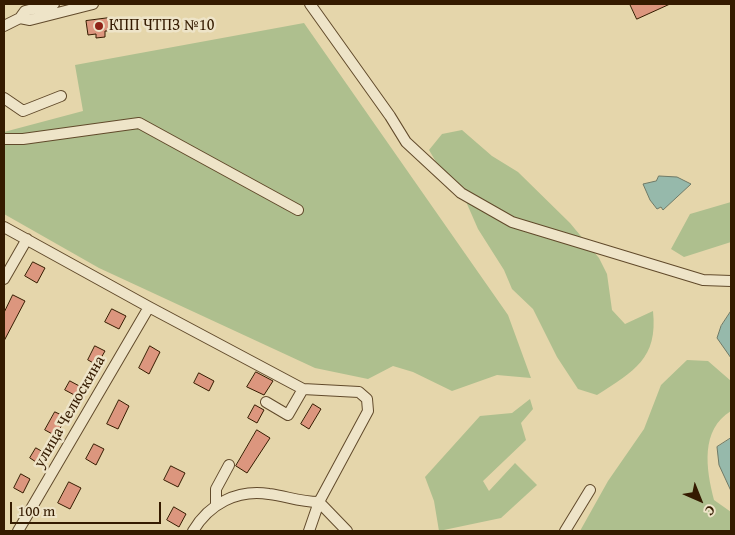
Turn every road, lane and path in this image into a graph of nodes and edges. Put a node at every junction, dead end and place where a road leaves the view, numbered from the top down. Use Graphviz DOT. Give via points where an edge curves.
graph roads {
  1 [pos="54,4"];
  2 [pos="93,4"];
  3 [pos="310,4"];
  4 [pos="20,18"];
  5 [pos="4,26"];
  6 [pos="62,96"];
  7 [pos="4,98"];
  8 [pos="4,139"];
  9 [pos="298,210"];
  10 [pos="4,227"];
  11 [pos="26,239"];
  12 [pos="4,279"];
  13 [pos="731,281"];
  14 [pos="149,307"];
  15 [pos="304,389"];
  16 [pos="266,402"];
  17 [pos="229,465"];
  18 [pos="590,490"];
  19 [pos="319,502"];
  20 [pos="216,505"];
  21 [pos="18,531"];
  22 [pos="193,531"];
  23 [pos="309,531"];
  24 [pos="347,531"];
  25 [pos="565,531"];
  1 -- 4 [label="street" via="25,10"];
  2 -- 4 [label="street" via="30,20"];
  3 -- 13 [label="street" via="406,142 461,193 512,222 703,280"];
  4 -- 5 [label="street"];
  6 -- 7 [label="street" via="23,111"];
  8 -- 9 [label="street" via="140,123"];
  10 -- 11 [label="street"];
  11 -- 12 [label="street"];
  11 -- 14 [label="street"];
  14 -- 15 [label="street"];
  14 -- 21 [label="street, улица Челюскина"];
  15 -- 16 [label="street" via="288,415"];
  15 -- 19 [label="street" via="359,392 367,399 368,411"];
  17 -- 20 [label="street" via="216,490"];
  18 -- 25 [label="street"];
  19 -- 20 [label="street" via="299,502 268,494 237,494"];
  19 -- 23 [label="street"];
  19 -- 24 [label="street"];
  20 -- 22 [label="street"];
}
